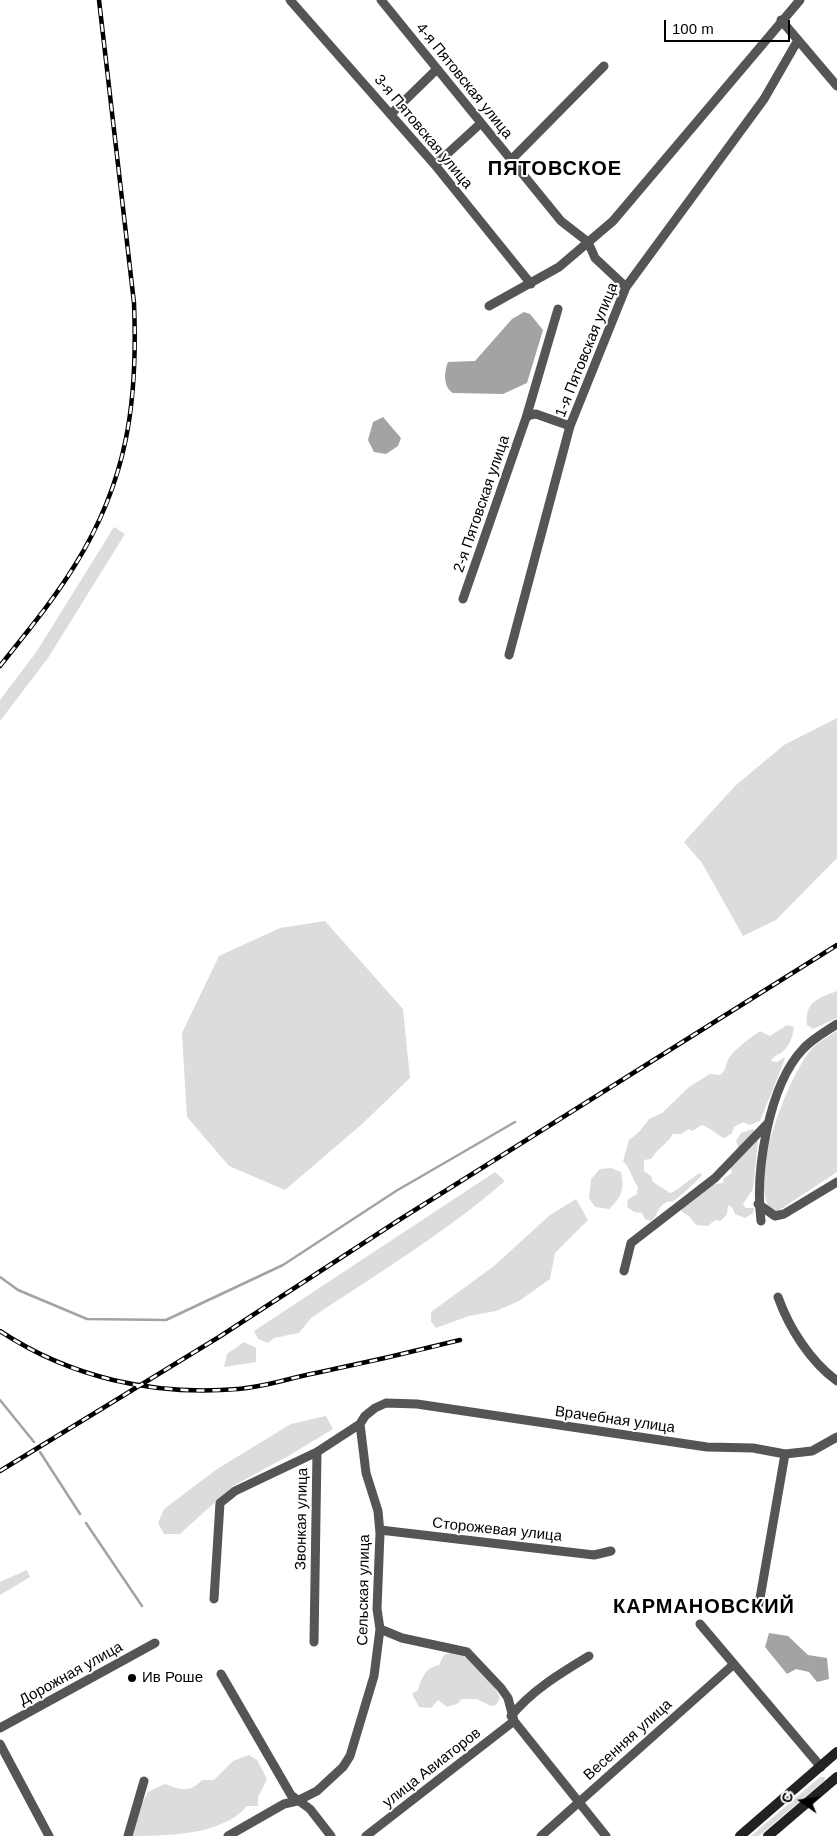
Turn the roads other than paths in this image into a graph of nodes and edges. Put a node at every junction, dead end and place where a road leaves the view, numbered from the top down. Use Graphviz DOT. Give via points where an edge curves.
graph roads {
  1 [pos="290,0"];
  2 [pos="381,0"];
  3 [pos="800,0"];
  4 [pos="782,20"];
  5 [pos="798,40"];
  6 [pos="604,66"];
  7 [pos="437,69"];
  8 [pos="837,86"];
  9 [pos="391,114"];
  10 [pos="481,123"];
  11 [pos="511,160"];
  12 [pos="435,165"];
  13 [pos="588,242"];
  14 [pos="531,284"];
  15 [pos="626,287"];
  16 [pos="489,306"];
  17 [pos="558,309"];
  18 [pos="526,418"];
  19 [pos="570,426"];
  20 [pos="463,599"];
  21 [pos="509,655"];
  22 [pos="837,1024"];
  23 [pos="768,1122"];
  24 [pos="837,1182"];
  25 [pos="758,1204"];
  26 [pos="760,1221"];
  27 [pos="624,1271"];
  28 [pos="778,1297"];
  29 [pos="837,1381"];
  30 [pos="360,1424"];
  31 [pos="837,1437"];
  32 [pos="317,1452"];
  33 [pos="785,1454"];
  34 [pos="380,1530"];
  35 [pos="611,1551"];
  36 [pos="214,1599"];
  37 [pos="759,1604"];
  38 [pos="700,1624"];
  39 [pos="380,1629"];
  40 [pos="314,1642"];
  41 [pos="155,1643"];
  42 [pos="589,1656"];
  43 [pos="734,1664"];
  44 [pos="221,1674"];
  45 [pos="513,1718"];
  46 [pos="0,1728"];
  47 [pos="0,1744"];
  48 [pos="837,1752"];
  49 [pos="821,1767"];
  50 [pos="144,1781"];
  51 [pos="836,1781"];
  52 [pos="297,1801"];
  53 [pos="579,1803"];
  54 [pos="49,1836"];
  55 [pos="128,1836"];
  56 [pos="228,1836"];
  57 [pos="331,1836"];
  58 [pos="366,1836"];
  59 [pos="541,1836"];
  60 [pos="606,1836"];
  61 [pos="740,1836"];
  62 [pos="768,1836"];
  1 -- 9 [label="street, 3-я Пятовская улица"];
  2 -- 7 [label="street, 4-я Пятовская улица"];
  3 -- 4 [label="street"];
  4 -- 5 [label="street"];
  4 -- 13 [label="street" via="654,175 613,221"];
  5 -- 8 [label="street"];
  5 -- 15 [label="street, 1-я Пятовская улица" via="764,99"];
  6 -- 11 [label="street"];
  7 -- 9 [label="street"];
  7 -- 10 [label="street, 4-я Пятовская улица"];
  9 -- 12 [label="street, 3-я Пятовская улица"];
  10 -- 11 [label="street, 4-я Пятовская улица"];
  10 -- 12 [label="street"];
  11 -- 13 [label="street, 4-я Пятовская улица" via="561,221"];
  12 -- 14 [label="street, 3-я Пятовская улица"];
  13 -- 14 [label="street" via="559,267"];
  13 -- 15 [label="street" via="595,258"];
  14 -- 16 [label="street"];
  15 -- 19 [label="street, 1-я Пятовская улица"];
  17 -- 18 [label="street, 2-я Пятовская улица"];
  18 -- 19 [label="street" via="536,414"];
  18 -- 20 [label="street, 2-я Пятовская улица"];
  19 -- 21 [label="street, 1-я Пятовская улица"];
  22 -- 23 [label="street" via="814,1039 794,1061"];
  23 -- 25 [label="street"];
  23 -- 27 [label="street" via="715,1178 631,1243"];
  24 -- 25 [label="street" via="784,1214 775,1216"];
  25 -- 26 [label="street"];
  28 -- 29 [label="street" via="785,1318 819,1366"];
  30 -- 32 [label="street"];
  30 -- 33 [label="street, Врачебная улица" via="375,1408 386,1403 417,1404 677,1443 753,1448"];
  30 -- 34 [label="street, Сельская улица" via="366,1473 378,1511"];
  31 -- 33 [label="street, Врачебная улица" via="812,1451"];
  32 -- 36 [label="street, Звонкая улица" via="235,1492 220,1503"];
  32 -- 40 [label="street, Звонкая улица"];
  33 -- 37 [label="street"];
  34 -- 35 [label="street, Сторожевая улица" via="594,1555"];
  34 -- 39 [label="street, Сельская улица" via="377,1609"];
  38 -- 43 [label="street"];
  39 -- 45 [label="street" via="402,1638 467,1652 508,1698"];
  39 -- 52 [label="street, Сельская улица" via="374,1676 350,1756 317,1791"];
  41 -- 46 [label="street, Дорожная улица"];
  42 -- 45 [label="street, улица Авиаторов" via="526,1699"];
  43 -- 49 [label="street"];
  43 -- 53 [label="street, Весенняя улица"];
  44 -- 52 [label="street"];
  45 -- 53 [label="street"];
  45 -- 58 [label="street, улица Авиаторов"];
  47 -- 54 [label="street"];
  48 -- 49 [label="main road"];
  49 -- 51 [label="main road"];
  49 -- 61 [label="main road"];
  50 -- 55 [label="street"];
  51 -- 62 [label="main road"];
  52 -- 56 [label="street, Сельская улица" via="284,1804"];
  52 -- 57 [label="street" via="310,1809"];
  53 -- 59 [label="street, Весенняя улица"];
  53 -- 60 [label="street"];
}
